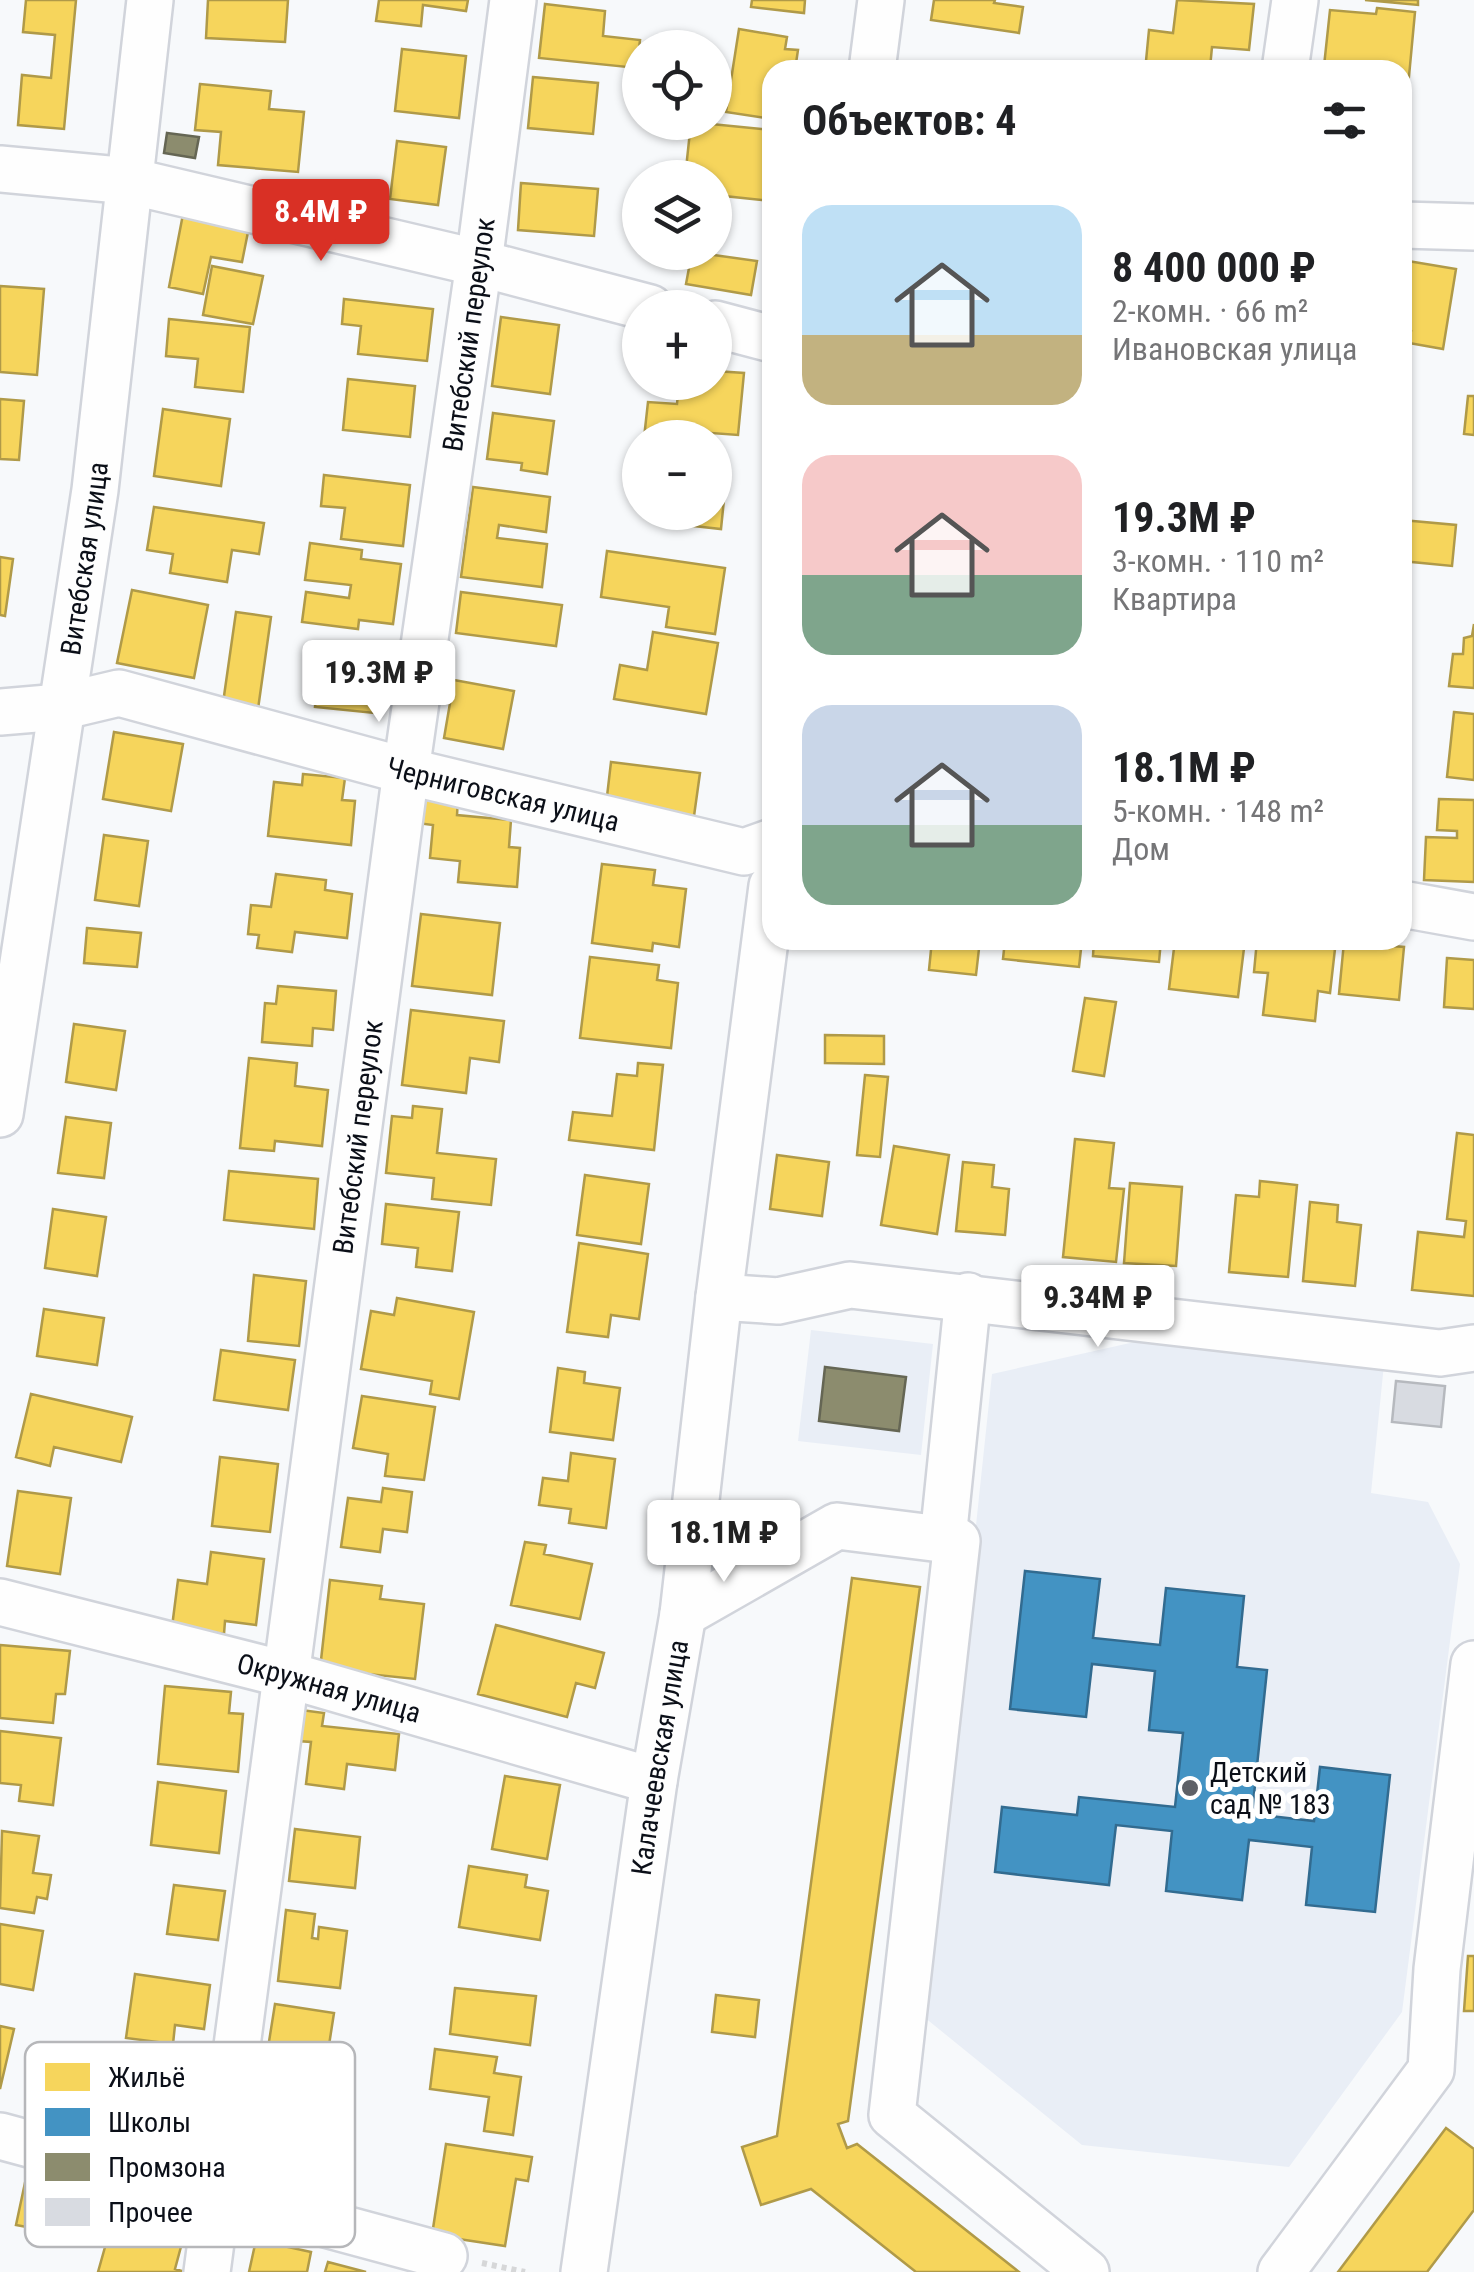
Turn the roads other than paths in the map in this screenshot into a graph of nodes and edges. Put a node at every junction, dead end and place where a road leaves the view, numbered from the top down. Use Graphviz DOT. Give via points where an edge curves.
graph roads {
  1 [pos="150,0"];
  2 [pos="512,0"];
  3 [pos="882,0"];
  4 [pos="1295,0"];
  5 [pos="873,60"];
  6 [pos="1286,60"];
  7 [pos="0,169"];
  8 [pos="130,181"];
  9 [pos="1412,225"];
  10 [pos="1474,226"];
  11 [pos="479,263"];
  12 [pos="622,301"];
  13 [pos="732,328"];
  14 [pos="762,336"];
  15 [pos="60,707"];
  16 [pos="0,712"];
  17 [pos="406,771"];
  18 [pos="762,846"];
  19 [pos="1412,906"];
  20 [pos="1474,917"];
  21 [pos="764,950"];
  22 [pos="2,1088"];
  23 [pos="968,1296"];
  24 [pos="718,1297"];
  25 [pos="1474,1348"];
  26 [pos="943,1539"];
  27 [pos="0,1602"];
  28 [pos="683,1614"];
  29 [pos="1474,1664"];
  30 [pos="288,1675"];
  31 [pos="654,1781"];
  32 [pos="237,2042"];
  33 [pos="0,2136"];
  34 [pos="25,2142"];
  35 [pos="355,2231"];
  36 [pos="210,2247"];
  37 [pos="444,2256"];
  38 [pos="207,2272"];
  39 [pos="584,2272"];
  40 [pos="1086,2272"];
  41 [pos="1280,2272"];
  1 -- 8 [label="street, Витебская улица"];
  2 -- 11 [label="street, Витебский переулок"];
  3 -- 5 [label="street"];
  4 -- 6 [label="street"];
  7 -- 8 [label="street"];
  8 -- 11 [label="street"];
  8 -- 15 [label="street, Витебская улица" via="95,490"];
  9 -- 10 [label="street"];
  11 -- 12 [label="street"];
  11 -- 17 [label="street, Витебский переулок"];
  13 -- 14 [label="street"];
  15 -- 16 [label="street, Черниговская улица"];
  15 -- 17 [label="street, Черниговская улица" via="119,692"];
  15 -- 22 [label="street, Витебская улица"];
  17 -- 18 [label="street, Черниговская улица" via="744,852"];
  17 -- 30 [label="street, Витебский переулок"];
  19 -- 20 [label="street"];
  21 -- 24 [label="street, Калачеевская улица"];
  23 -- 24 [label="street" via="850,1285 778,1301"];
  23 -- 25 [label="street" via="1440,1353"];
  23 -- 26 [label="street"];
  24 -- 28 [label="street, Калачеевская улица"];
  26 -- 28 [label="street" via="837,1526"];
  26 -- 40 [label="street" via="957,1541 892,2116"];
  27 -- 30 [label="street, Окружная улица"];
  28 -- 31 [label="street, Калачеевская улица"];
  29 -- 41 [label="street" via="1431,2070"];
  30 -- 31 [label="street, Окружная улица"];
  30 -- 32 [label="street, Витебский переулок"];
  31 -- 39 [label="street, Калачеевская улица"];
  33 -- 34 [label="street"];
  35 -- 37 [label="street"];
  36 -- 38 [label="street, Витебский переулок"];
}
